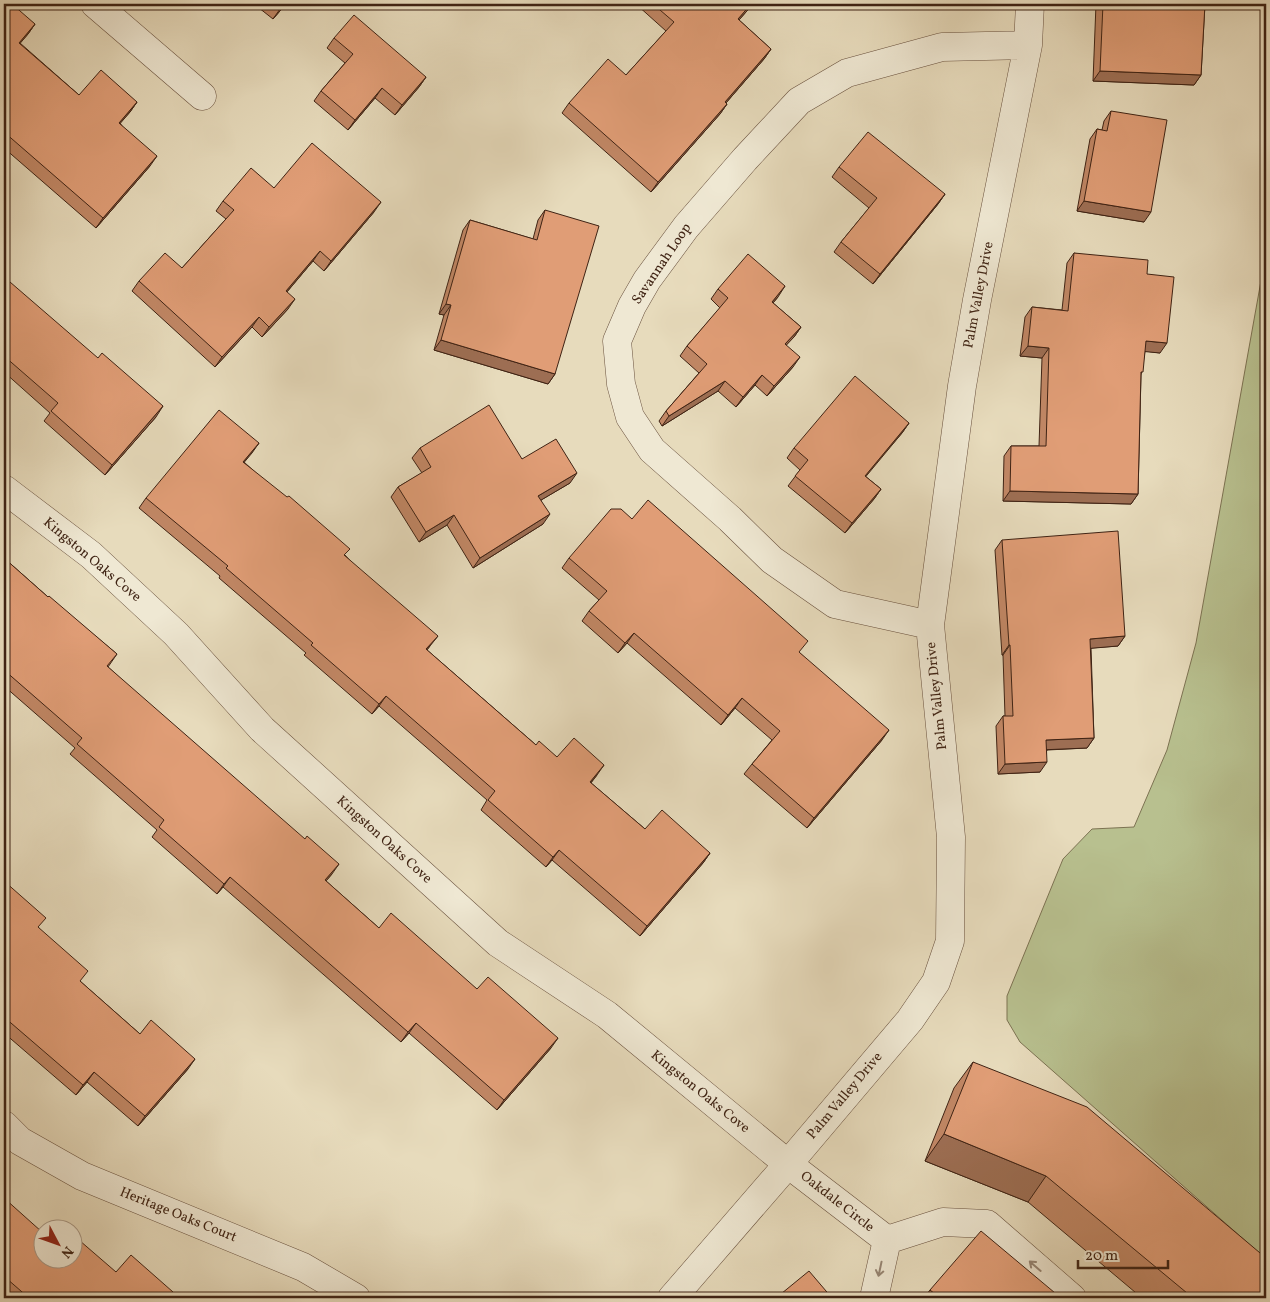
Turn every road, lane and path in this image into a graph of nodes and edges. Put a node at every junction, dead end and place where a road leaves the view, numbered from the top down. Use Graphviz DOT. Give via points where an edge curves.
graph roads {
  1 [pos="95,4"];
  2 [pos="1030,4"];
  3 [pos="1028,45"];
  4 [pos="202,96"];
  5 [pos="4,488"];
  6 [pos="930,625"];
  7 [pos="4,1125"];
  8 [pos="788,1164"];
  9 [pos="887,1240"];
  10 [pos="356,1298"];
  11 [pos="672,1298"];
  12 [pos="874,1298"];
  13 [pos="1072,1298"];
  1 -- 4 [label="street"];
  2 -- 3 [label="street, Palm Valley Drive"];
  3 -- 6 [label="street, Palm Valley Drive" via="962,386"];
  3 -- 6 [label="street, Savannah Loop" via="942,47 848,73 799,101 686,227 647,280 617,341 621,384 630,417 652,450 772,560 835,604"];
  5 -- 8 [label="street, Kingston Oaks Cove" via="91,556 169,627 262,729 498,943 607,1015"];
  6 -- 8 [label="street, Palm Valley Drive" via="951,836 950,941 936,982 910,1020"];
  7 -- 10 [label="street, Heritage Oaks Court" via="20,1141 82,1176 303,1267"];
  8 -- 9 [label="street, Oakdale Circle"];
  8 -- 11 [label="street, Palm Valley Drive"];
  9 -- 12 [label="street, Oakdale Circle, one-way"];
  13 -- 9 [label="street, Oakdale Circle, one-way" via="987,1224 943,1222"];
}
